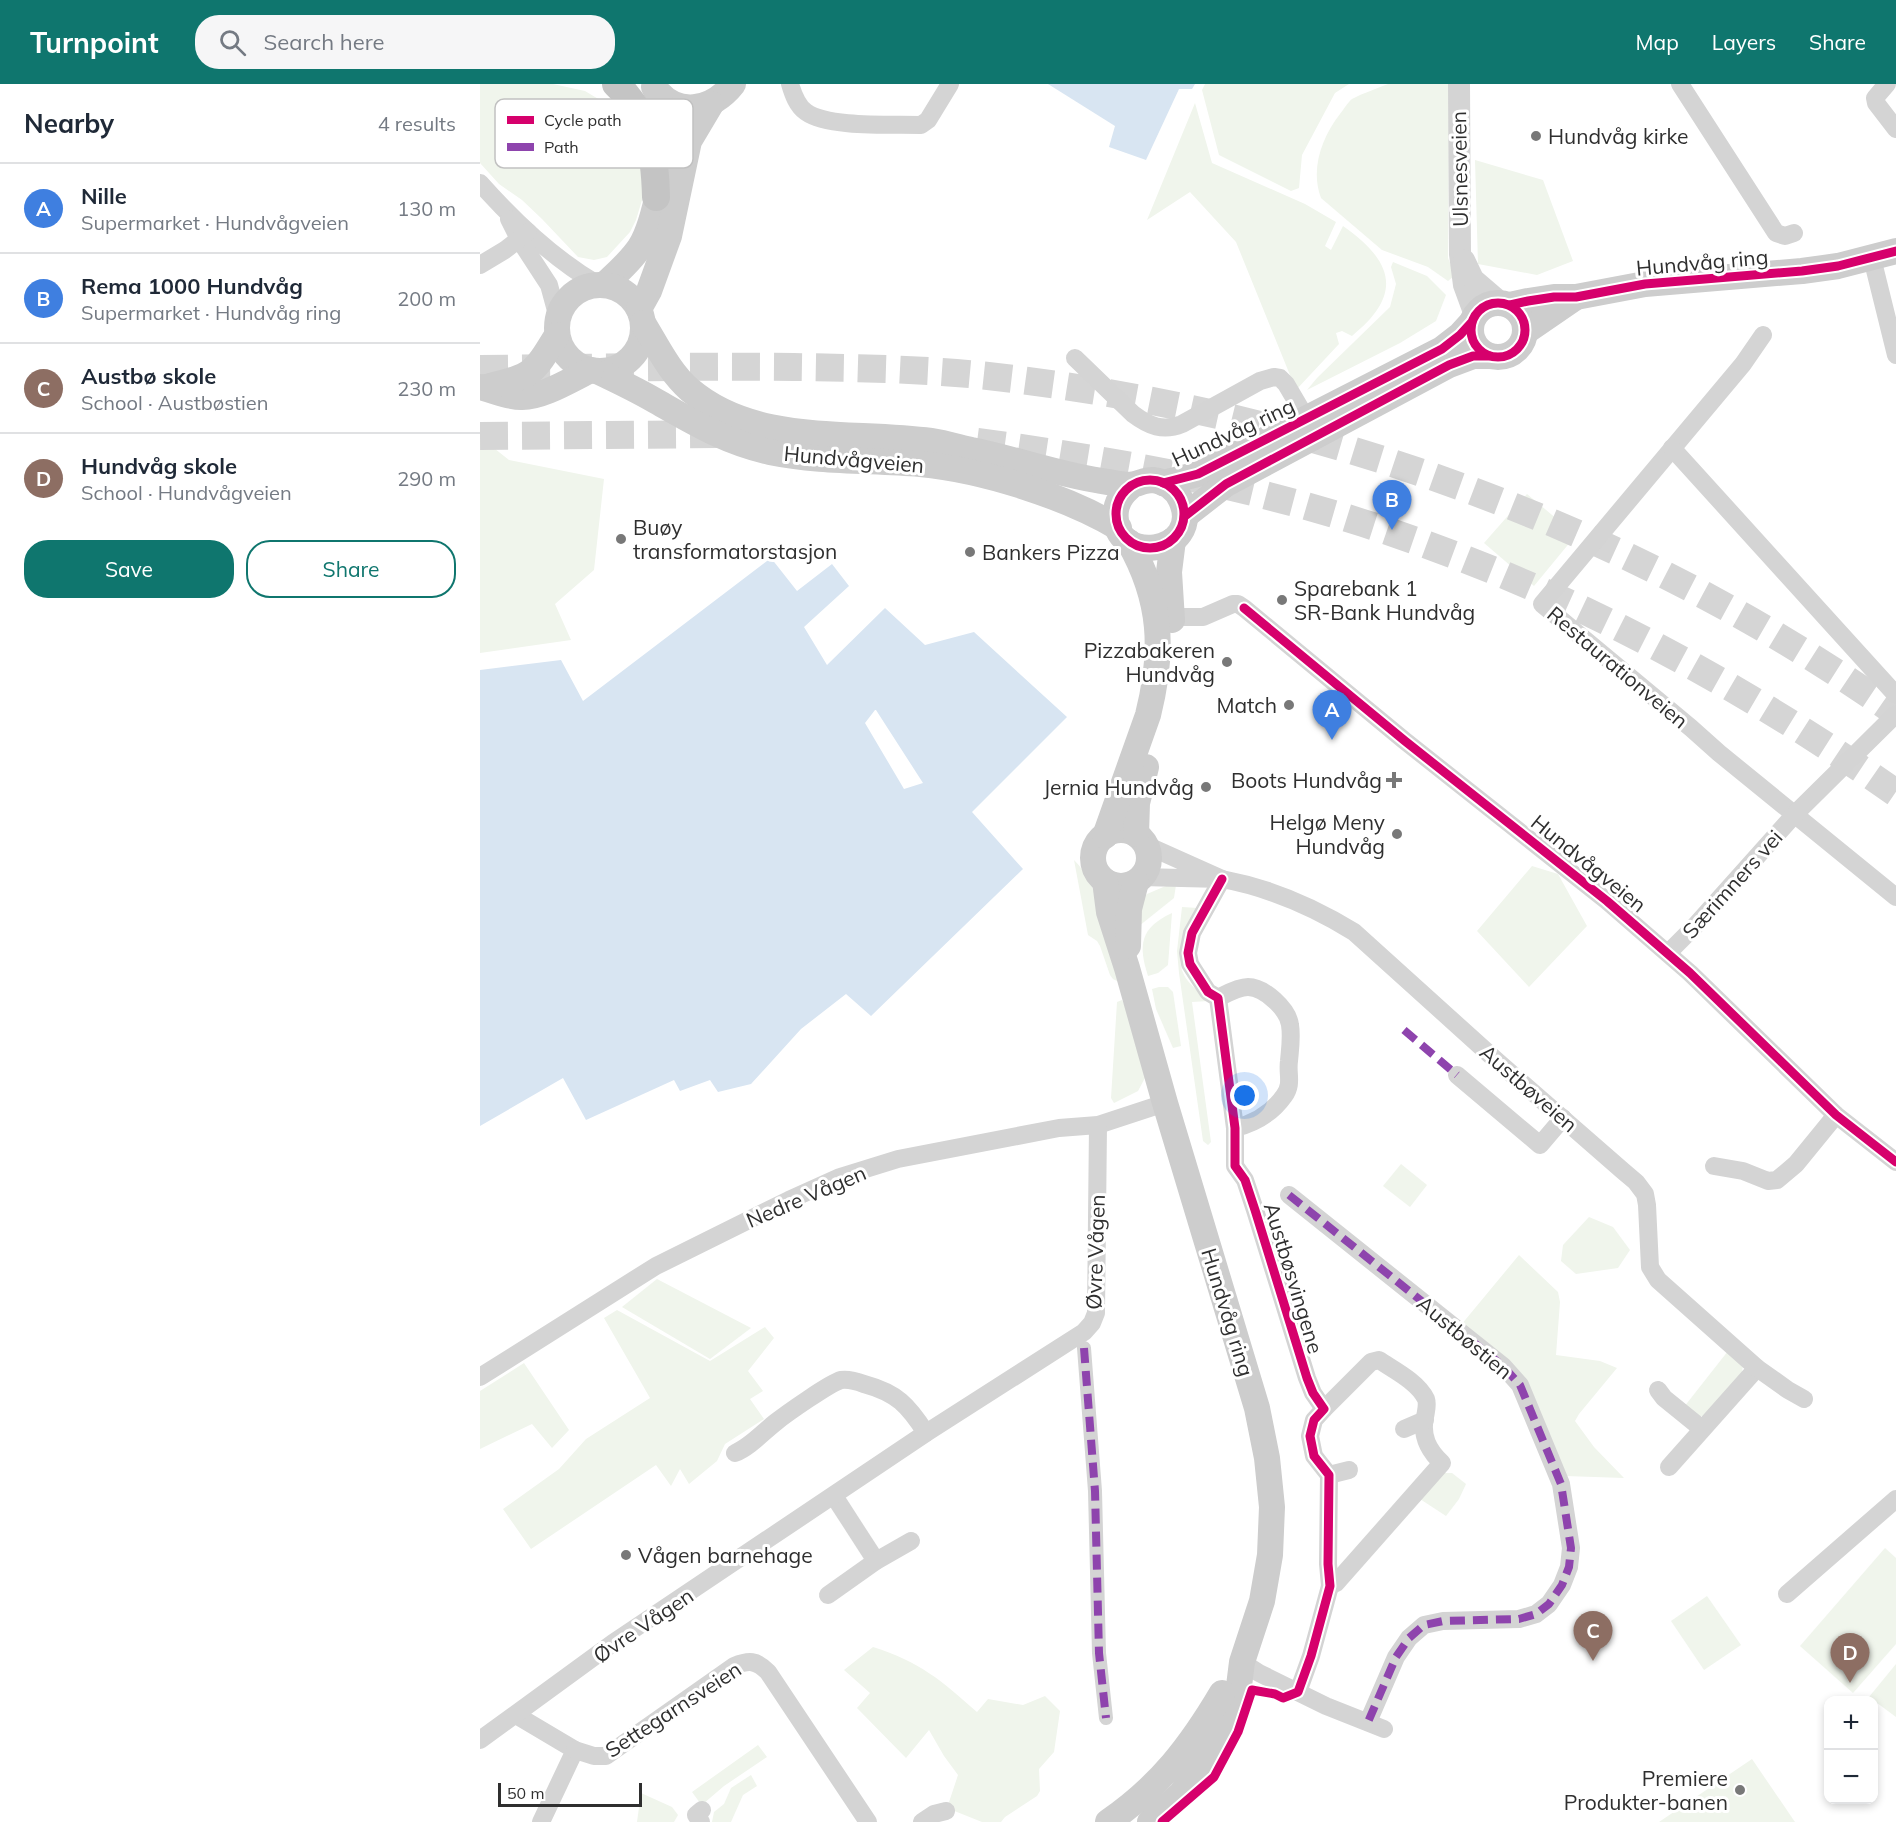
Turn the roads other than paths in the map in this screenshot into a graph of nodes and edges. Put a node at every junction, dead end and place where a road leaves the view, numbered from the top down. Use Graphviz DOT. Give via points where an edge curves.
graph roads {
  1 [pos="616,84"];
  2 [pos="733,84"];
  3 [pos="790,84"];
  4 [pos="951,84"];
  5 [pos="1459,84"];
  6 [pos="1680,84"];
  7 [pos="1887,84"];
  8 [pos="654,87"];
  9 [pos="630,99"];
  10 [pos="666,99"];
  11 [pos="711,104"];
  12 [pos="693,108"];
  13 [pos="1896,129"];
  14 [pos="693,134"];
  15 [pos="654,168"];
  16 [pos="660,168"];
  17 [pos="683,168"];
  18 [pos="480,183"];
  19 [pos="656,197"];
  20 [pos="1794,233"];
  21 [pos="524,235"];
  22 [pos="1460,254"];
  23 [pos="1884,254"];
  24 [pos="480,265"];
  25 [pos="601,284"];
  26 [pos="1576,297"];
  27 [pos="1506,304"];
  28 [pos="641,316"];
  29 [pos="1473,319"];
  30 [pos="557,326"];
  31 [pos="1525,332"];
  32 [pos="1763,334"];
  33 [pos="1896,355"];
  34 [pos="1489,356"];
  35 [pos="1075,358"];
  36 [pos="594,371"];
  37 [pos="482,387"];
  38 [pos="1306,418"];
  39 [pos="1672,448"];
  40 [pos="1164,483"];
  41 [pos="1134,484"];
  42 [pos="1185,516"];
  43 [pos="1124,535"];
  44 [pos="1173,540"];
  45 [pos="1172,617"];
  46 [pos="1896,695"];
  47 [pos="1896,714"];
  48 [pos="1795,814"];
  49 [pos="1105,836"];
  50 [pos="1141,840"];
  51 [pos="1222,879"];
  52 [pos="1139,880"];
  53 [pos="1105,881"];
  54 [pos="1896,897"];
  55 [pos="1668,952"];
  56 [pos="1127,968"];
  57 [pos="1218,998"];
  58 [pos="1457,1075"];
  59 [pos="1165,1103"];
  60 [pos="1836,1115"];
  61 [pos="1563,1118"];
  62 [pos="1098,1125"];
  63 [pos="1235,1128"];
  64 [pos="1896,1162"];
  65 [pos="1714,1166"];
  66 [pos="1289,1195"];
  67 [pos="1084,1348"];
  68 [pos="1757,1368"];
  69 [pos="480,1377"];
  70 [pos="1658,1390"];
  71 [pos="1804,1399"];
  72 [pos="1324,1409"];
  73 [pos="1425,1420"];
  74 [pos="1701,1428"];
  75 [pos="1404,1429"];
  76 [pos="926,1433"];
  77 [pos="735,1453"];
  78 [pos="1669,1467"];
  79 [pos="1349,1470"];
  80 [pos="1329,1475"];
  81 [pos="834,1496"];
  82 [pos="1896,1499"];
  83 [pos="911,1540"];
  84 [pos="876,1561"];
  85 [pos="1330,1586"];
  86 [pos="1788,1594"];
  87 [pos="828,1595"];
  88 [pos="1242,1662"];
  89 [pos="1298,1692"];
  90 [pos="516,1715"];
  91 [pos="1106,1718"];
  92 [pos="480,1740"];
  93 [pos="575,1749"];
  94 [pos="946,1811"];
  95 [pos="541,1822"];
  96 [pos="868,1822"];
  97 [pos="922,1822"];
  98 [pos="1108,1822"];
  99 [pos="1150,1822"];
  1 -- 9 [label="highway"];
  2 -- 11 [label="main road"];
  3 -- 4 [label="street" via="805,112 828,122 921,125"];
  5 -- 22 [label="street, Ulsnesveien"];
  6 -- 20 [label="street" via="1776,233"];
  7 -- 13 [label="street" via="1875,98"];
  8 -- 10 [label="main road"];
  11 -- 12 [label="main road"];
  11 -- 14 [label="main road"];
  15 -- 19 [label="highway"];
  16 -- 19 [label="main road"];
  17 -- 28 [label="main road" via="669,236"];
  18 -- 21 [label="street"];
  19 -- 25 [label="main road" via="640,246 627,263"];
  21 -- 24 [label="street"];
  21 -- 25 [label="street" via="573,270"];
  21 -- 30 [label="street" via="549,285"];
  22 -- 27 [label="street, Ulsnesveien" via="1473,279"];
  22 -- 29 [label="street, Ulsnesveien"];
  23 -- 26 [label="main road, Hundvåg ring" via="1802,271 1644,284"];
  23 -- 33 [label="street"];
  25 -- 28 [label="main road" via="632,298"];
  25 -- 30 [label="main road" via="572,294 562,305"];
  26 -- 27 [label="main road, Hundvåg ring"];
  26 -- 31 [label="main road, Hundvåg ring"];
  27 -- 29 [label="main road" via="1486,305"];
  27 -- 31 [label="main road" via="1522,317"];
  28 -- 36 [label="main road" via="642,338 636,352 612,369"];
  28 -- 41 [label="main road, Hundvågveien" via="662,354 689,389 717,407 756,423 799,432 930,441 1081,477"];
  29 -- 34 [label="main road" via="1472,340"];
  29 -- 38 [label="main road, Hundvåg ring" via="1442,350"];
  30 -- 36 [label="main road" via="562,349 571,360"];
  30 -- 37 [label="main road" via="538,366 531,372 523,378"];
  31 -- 34 [label="main road" via="1521,344 1511,354"];
  32 -- 39 [label="street, Restaurationveien" via="1743,364"];
  34 -- 42 [label="main road, Hundvåg ring" via="1473,356 1449,365 1226,484"];
  35 -- 38 [label="street" via="1133,414 1158,428 1182,424 1274,377 1286,384"];
  36 -- 37 [label="main road" via="530,397 520,398"];
  36 -- 43 [label="main road, Hundvågveien" via="705,430 744,446 810,458 962,471 1070,502"];
  38 -- 40 [label="main road, Hundvåg ring" via="1198,474"];
  39 -- 46 [label="street"];
  39 -- 48 [label="street, Restaurationveien" via="1542,604"];
  40 -- 41 [label="main road"];
  40 -- 42 [label="main road" via="1179,496"];
  41 -- 43 [label="main road" via="1116,508"];
  42 -- 44 [label="main road"];
  43 -- 44 [label="main road" via="1147,549 1165,546"];
  43 -- 49 [label="main road" via="1144,568 1151,590 1158,656 1148,715"];
  44 -- 45 [label="main road" via="1169,572"];
  45 -- 50 [label="main road" via="1169,678 1137,803"];
  45 -- 55 [label="street, Hundvågveien" via="1203,617 1233,604 1241,605"];
  47 -- 48 [label="street, Særimners vei"];
  48 -- 54 [label="street, Særimners vei"];
  48 -- 55 [label="street, Særimners vei"];
  49 -- 50 [label="main road" via="1120,830"];
  49 -- 53 [label="main road" via="1096,845 1093,858 1096,871"];
  50 -- 51 [label="street, Austbøveien"];
  50 -- 52 [label="main road" via="1149,853 1149,862"];
  51 -- 52 [label="street, Austbøveien"];
  51 -- 57 [label="street" via="1192,933 1188,953 1199,979"];
  51 -- 61 [label="street, Austbøveien" via="1294,900 1354,932"];
  52 -- 53 [label="main road" via="1117,886"];
  52 -- 56 [label="main road, Hundvåg ring" via="1129,909"];
  53 -- 56 [label="main road, Hundvåg ring" via="1109,912"];
  55 -- 60 [label="street, Hundvågveien"];
  56 -- 59 [label="main road, Hundvåg ring"];
  57 -- 63 [label="street, Austbøsvingene"];
  57 -- 63 [label="street" via="1248,987 1260,990 1286,1013 1290,1023 1290,1085 1267,1113 1251,1124"];
  58 -- 61 [label="street" via="1540,1145"];
  59 -- 62 [label="street, Nedre Vågen"];
  59 -- 88 [label="main road, Hundvåg ring" via="1245,1366 1267,1458 1272,1507 1270,1555 1262,1601"];
  60 -- 64 [label="street, Hundvågveien"];
  60 -- 65 [label="street" via="1796,1164 1777,1180"];
  61 -- 68 [label="street, Austbøveien" via="1642,1189 1647,1205 1650,1267 1658,1280"];
  62 -- 69 [label="street, Nedre Vågen" via="1059,1128 907,1157 840,1177 656,1266"];
  62 -- 76 [label="street, Øvre Vågen" via="1096,1313 1092,1323 1076,1338"];
  63 -- 72 [label="street, Austbøsvingene" via="1235,1166 1245,1180 1307,1378"];
  66 -- 89 [label="street, Austbøstien" via="1514,1377 1561,1484 1571,1556 1562,1585 1550,1604 1536,1614 1519,1619 1424,1625 1396,1657 1376,1725"];
  67 -- 91 [label="street"];
  68 -- 71 [label="street, Austbøveien"];
  68 -- 74 [label="street"];
  70 -- 74 [label="street"];
  72 -- 73 [label="street" via="1371,1362 1379,1360 1422,1393 1427,1401"];
  72 -- 80 [label="street" via="1314,1420 1310,1444"];
  73 -- 75 [label="street"];
  73 -- 85 [label="street" via="1424,1435 1442,1463"];
  74 -- 78 [label="street"];
  76 -- 77 [label="street" via="900,1399 847,1380 838,1381 778,1420"];
  76 -- 81 [label="street, Øvre Vågen"];
  79 -- 80 [label="street"];
  80 -- 85 [label="street"];
  81 -- 84 [label="street"];
  81 -- 90 [label="street, Øvre Vågen" via="613,1643"];
  82 -- 86 [label="street"];
  83 -- 84 [label="street"];
  84 -- 87 [label="street"];
  85 -- 89 [label="street"];
  88 -- 89 [label="street"];
  88 -- 98 [label="main road, Hundvåg ring" via="1198,1734 1161,1780"];
  88 -- 99 [label="main road, Hundvåg ring" via="1238,1694 1214,1745 1181,1794"];
  90 -- 92 [label="street, Øvre Vågen"];
  90 -- 93 [label="street, Settegarnsveien"];
  93 -- 95 [label="street, Settegarnsveien"];
  93 -- 96 [label="street, Settegarnsveien" via="606,1756 734,1666 758,1662"];
  94 -- 97 [label="street"];
}
